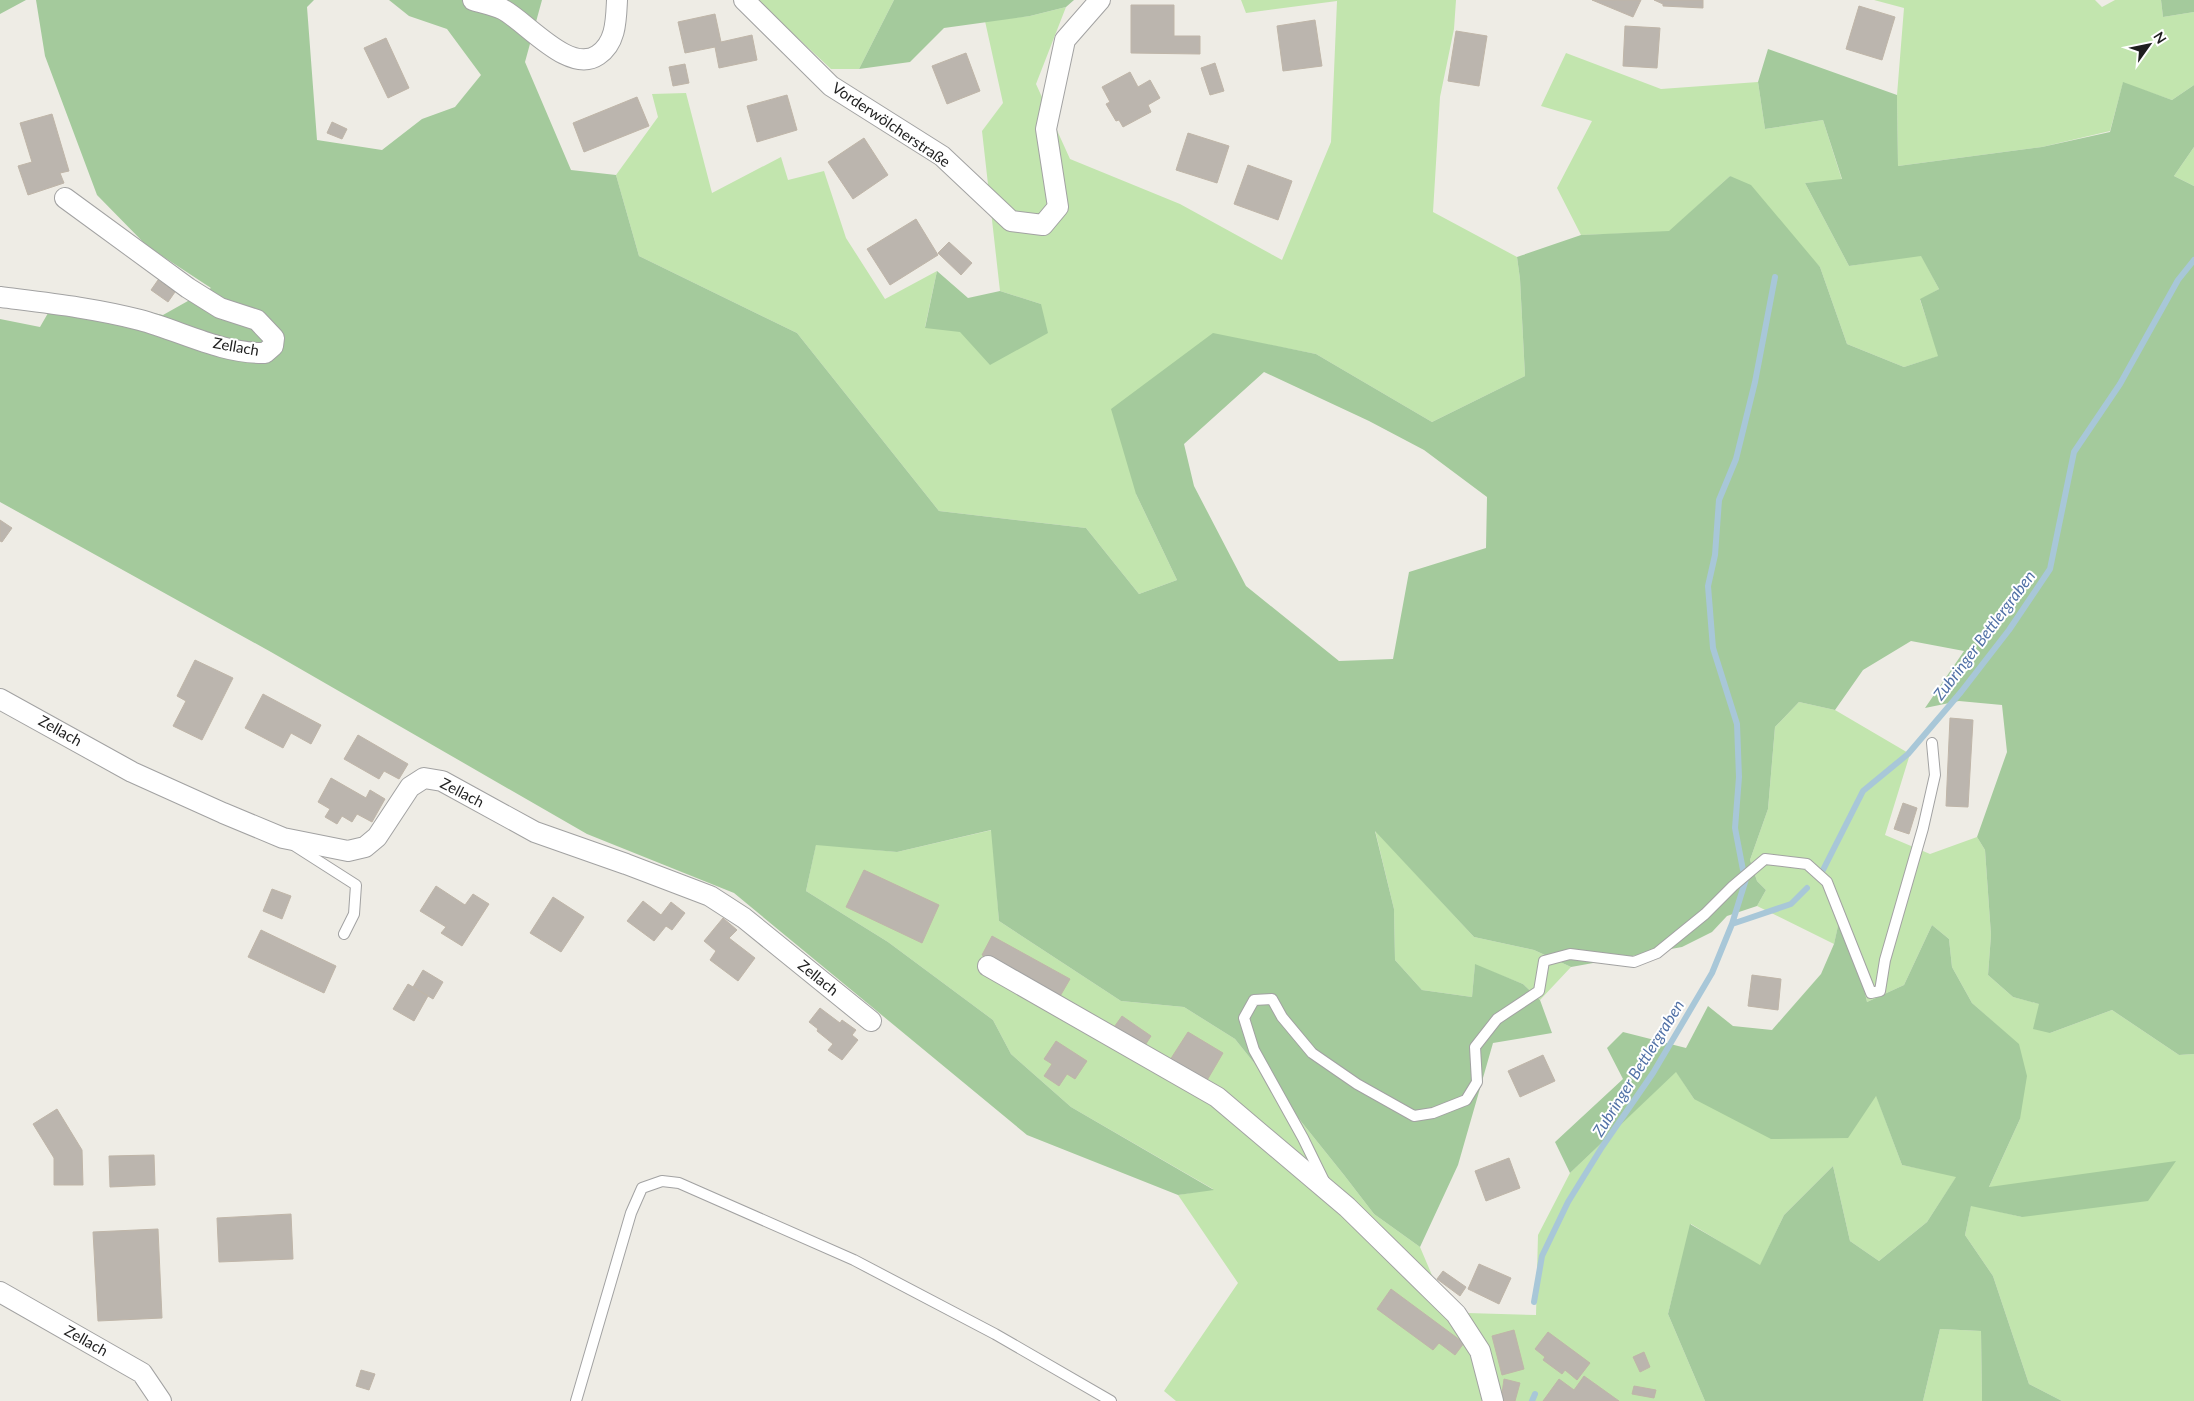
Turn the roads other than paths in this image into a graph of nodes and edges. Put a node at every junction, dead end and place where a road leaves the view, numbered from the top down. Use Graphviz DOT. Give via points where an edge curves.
graph roads {
  1 [pos="472,0"];
  2 [pos="616,0"];
  3 [pos="744,0"];
  4 [pos="1100,0"];
  5 [pos="65,198"];
  6 [pos="0,298"];
  7 [pos="0,699"];
  8 [pos="1932,743"];
  9 [pos="283,838"];
  10 [pos="344,934"];
  11 [pos="988,966"];
  12 [pos="871,1021"];
  13 [pos="1330,1193"];
  14 [pos="0,1292"];
  15 [pos="161,1401"];
  16 [pos="576,1401"];
  17 [pos="1111,1401"];
  18 [pos="1494,1401"];
  1 -- 2 [label="street" via="502,9 573,59 588,60 608,48 613,36"];
  3 -- 4 [label="street, Vorderwölcherstraße" via="831,86 942,156 1011,220 1044,225 1058,207 1046,129 1065,40"];
  5 -- 6 [label="street, Zellach" via="188,288 220,308 257,320 274,338 273,346 266,352 226,348 121,315"];
  7 -- 9 [label="street, Zellach" via="132,772"];
  8 -- 13 [label="lane" via="1935,776 1885,960 1880,991 1871,993 1827,882 1806,864 1765,860 1657,953 1634,962 1570,954 1544,961 1539,991 1497,1019 1475,1047 1477,1082 1466,1100 1433,1112 1414,1116 1357,1084 1312,1054 1272,999 1254,1000 1244,1018 1254,1050"];
  9 -- 10 [label="lane" via="356,885 354,914"];
  9 -- 12 [label="street, Zellach" via="348,851 365,847 377,837 410,787 424,778 442,780 535,832 710,896 744,918"];
  11 -- 13 [label="street" via="1217,1097"];
  13 -- 18 [label="street" via="1456,1314 1480,1351"];
  14 -- 15 [label="street, Zellach" via="142,1373"];
  16 -- 17 [label="lane" via="631,1213 642,1188 662,1181 679,1183 854,1260 995,1334"];
}
